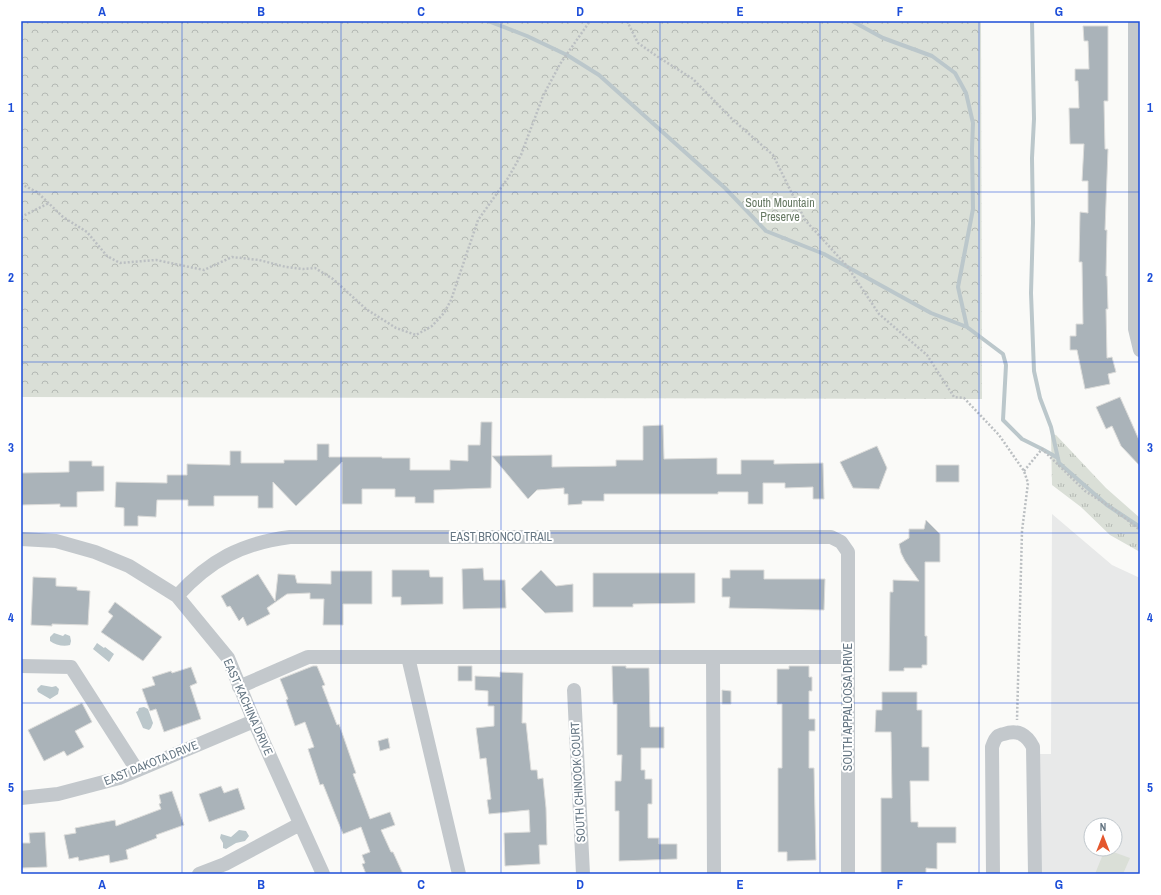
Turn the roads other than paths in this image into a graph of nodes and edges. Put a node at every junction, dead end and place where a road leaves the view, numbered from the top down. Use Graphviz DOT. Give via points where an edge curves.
graph roads {
  1 [pos="1135,21"];
  2 [pos="1140,350"];
  3 [pos="21,539"];
  4 [pos="841,542"];
  5 [pos="177,596"];
  6 [pos="848,656"];
  7 [pos="408,657"];
  8 [pos="713,657"];
  9 [pos="21,666"];
  10 [pos="239,687"];
  11 [pos="574,690"];
  12 [pos="254,721"];
  13 [pos="137,770"];
  14 [pos="21,798"];
  15 [pos="300,824"];
  16 [pos="199,874"];
  17 [pos="322,874"];
  18 [pos="459,874"];
  19 [pos="583,874"];
  20 [pos="714,874"];
  21 [pos="848,874"];
  22 [pos="993,874"];
  23 [pos="1035,874"];
  1 -- 2 [label="street" via="1135,329"];
  3 -- 5 [label="street, EAST KACHINA DRIVE" via="56,541 95,552 129,566"];
  4 -- 5 [label="street, EAST BRONCO TRAIL" via="831,536 290,537 269,540 226,555 208,567"];
  4 -- 6 [label="street, SOUTH APPALOOSA DRIVE" via="848,552"];
  5 -- 10 [label="street, EAST KACHINA DRIVE" via="228,658"];
  6 -- 8 [label="street"];
  6 -- 21 [label="street, SOUTH APPALOOSA DRIVE"];
  7 -- 8 [label="street"];
  7 -- 10 [label="street" via="308,657"];
  7 -- 18 [label="street"];
  8 -- 20 [label="street"];
  9 -- 13 [label="street" via="71,667"];
  10 -- 12 [label="street, EAST KACHINA DRIVE"];
  11 -- 19 [label="street, SOUTH CHINOOK COURT"];
  12 -- 13 [label="street, EAST DAKOTA DRIVE"];
  12 -- 15 [label="street, EAST KACHINA DRIVE"];
  13 -- 14 [label="street, EAST DAKOTA DRIVE" via="96,785 58,794"];
  15 -- 16 [label="street" via="225,864"];
  15 -- 17 [label="street, EAST KACHINA DRIVE"];
  22 -- 23 [label="street" via="992,747 998,736 1008,732 1024,734 1033,746"];
}
